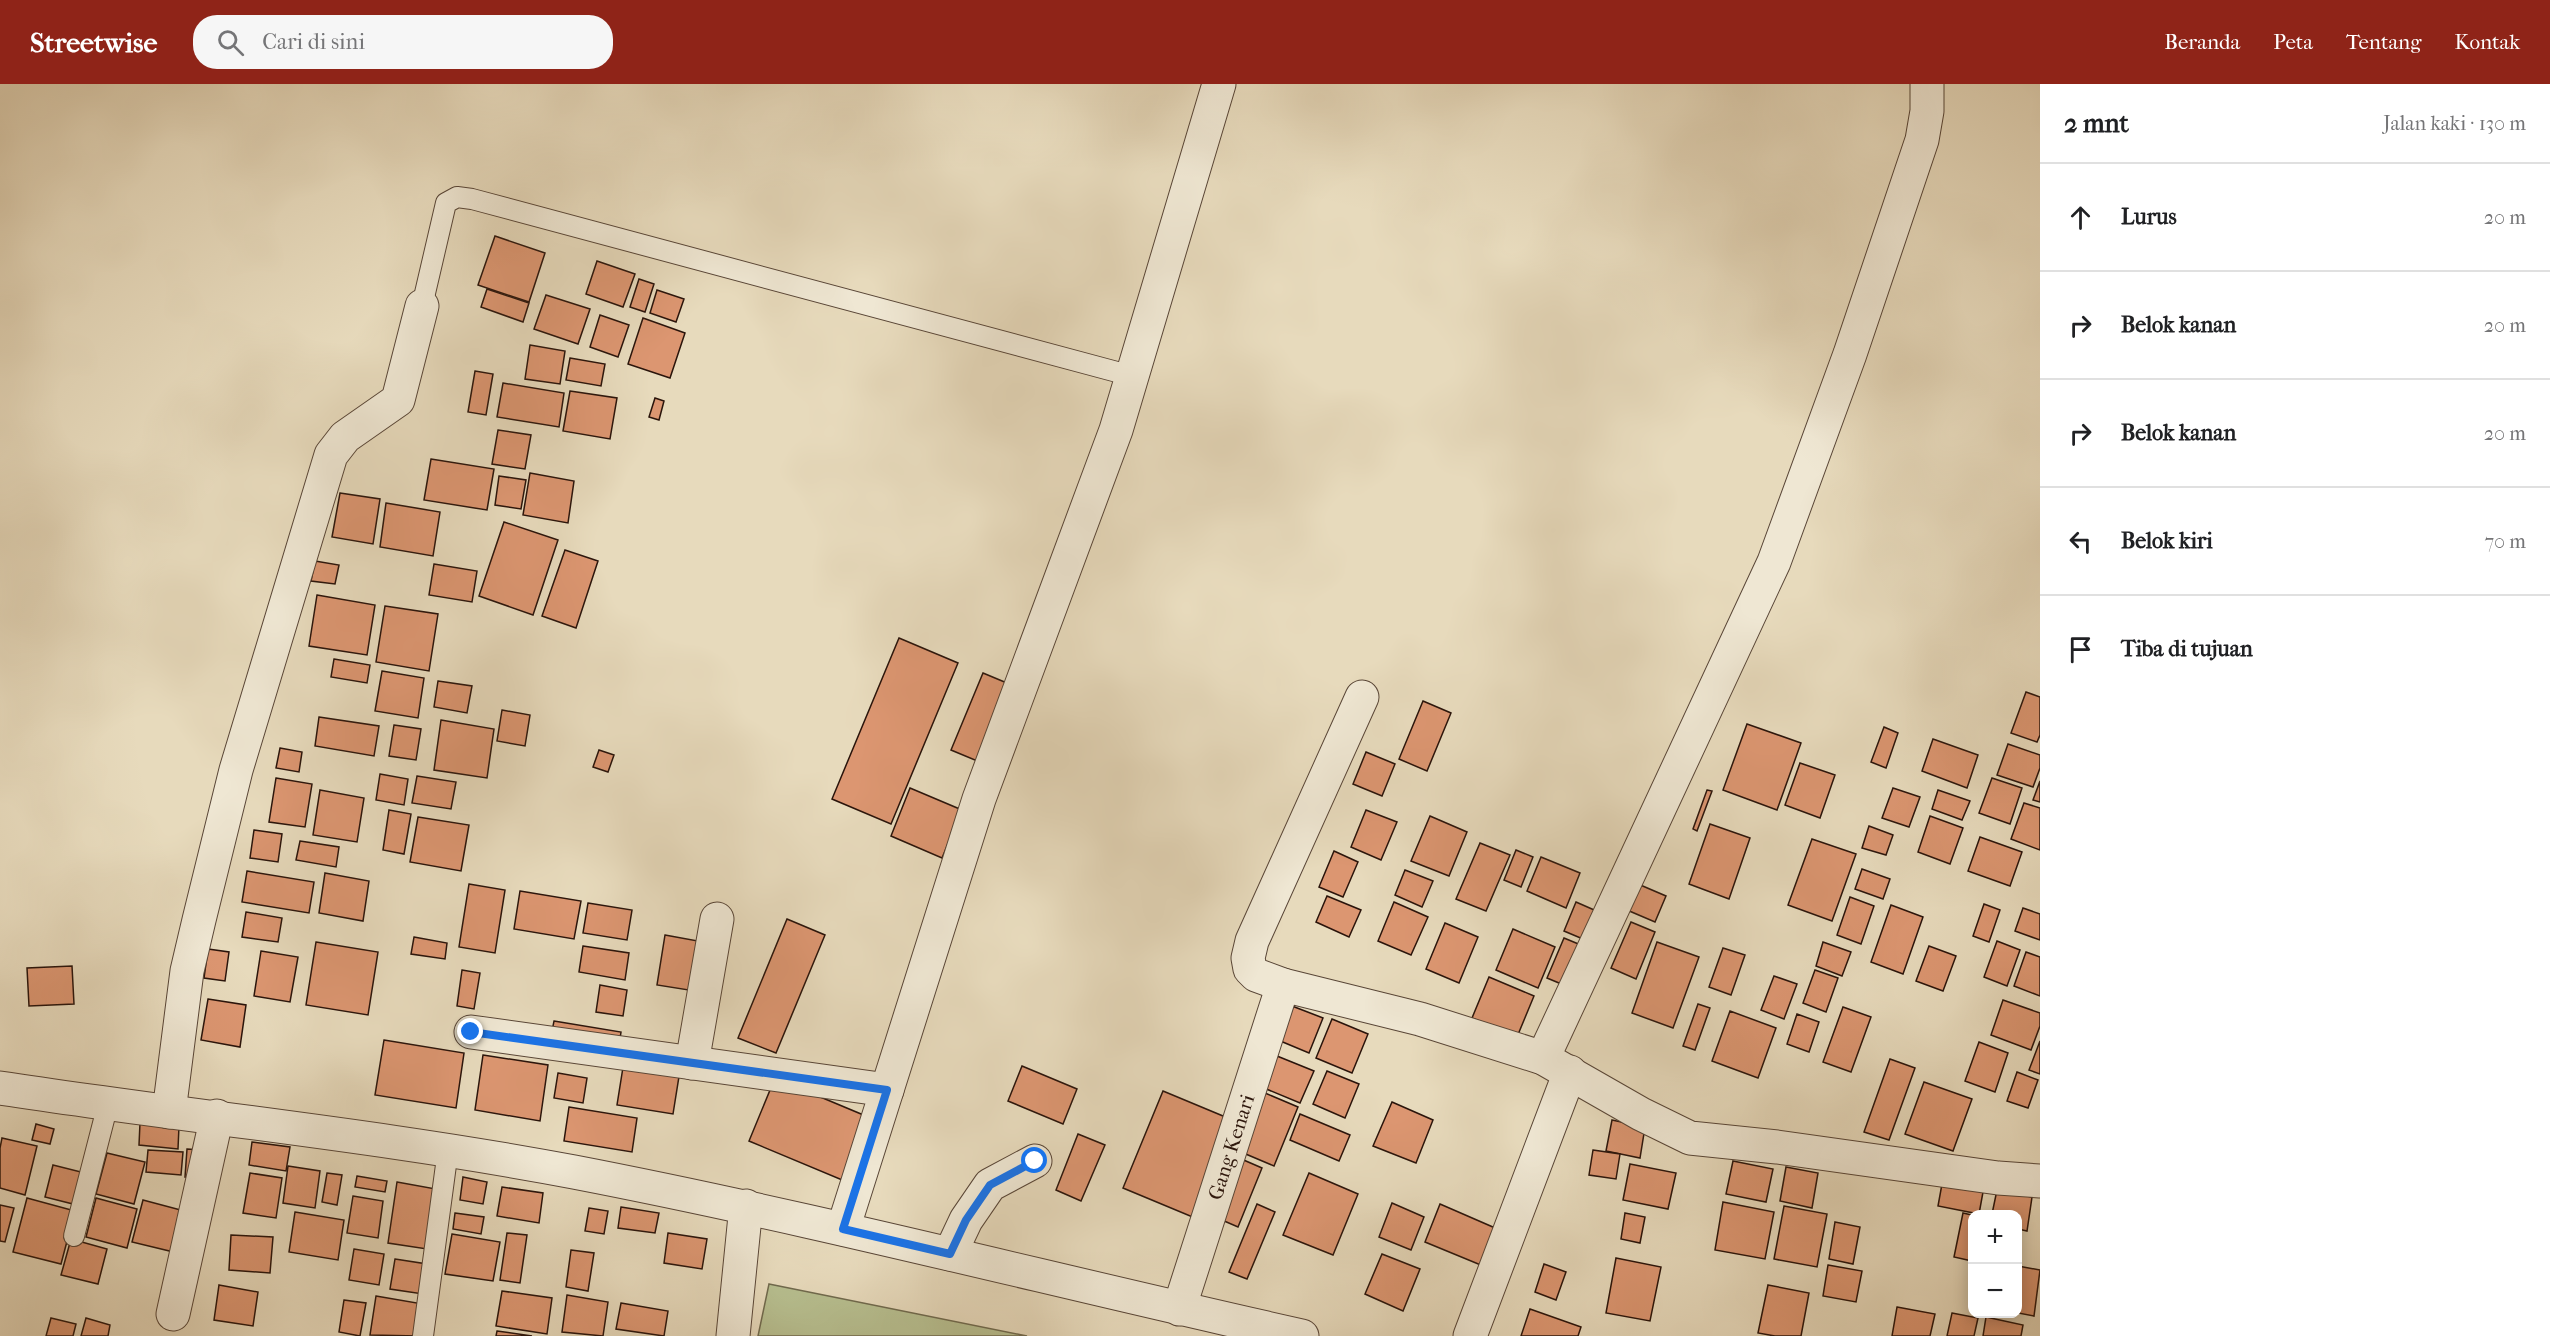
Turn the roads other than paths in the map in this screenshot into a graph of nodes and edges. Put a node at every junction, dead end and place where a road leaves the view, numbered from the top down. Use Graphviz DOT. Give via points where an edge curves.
graph roads {
  1 [pos="1219,84"];
  2 [pos="1927,84"];
  3 [pos="422,306"];
  4 [pos="1132,376"];
  5 [pos="1362,697"];
  6 [pos="717,919"];
  7 [pos="1283,985"];
  8 [pos="471,1032"];
  9 [pos="692,1063"];
  10 [pos="1556,1065"];
  11 [pos="0,1088"];
  12 [pos="887,1090"];
  13 [pos="108,1104"];
  14 [pos="169,1112"];
  15 [pos="217,1116"];
  16 [pos="448,1150"];
  17 [pos="1035,1161"];
  18 [pos="2040,1180"];
  19 [pos="746,1206"];
  20 [pos="843,1229"];
  21 [pos="74,1236"];
  22 [pos="950,1254"];
  23 [pos="1179,1309"];
  24 [pos="173,1314"];
  25 [pos="423,1336"];
  26 [pos="733,1336"];
  27 [pos="1302,1336"];
  28 [pos="1470,1336"];
  1 -- 4 [label="street"];
  2 -- 10 [label="street" via="1922,140 1774,562"];
  3 -- 4 [label="lane" via="446,203 457,197"];
  3 -- 14 [label="street" via="398,400 345,436 331,455 237,770 199,920 187,971"];
  4 -- 12 [label="street" via="1116,430 979,799"];
  5 -- 7 [label="street" via="1252,942 1250,969"];
  6 -- 9 [label="street"];
  7 -- 10 [label="street" via="1420,1019"];
  7 -- 23 [label="street, Gang Kenari"];
  8 -- 9 [label="street"];
  9 -- 12 [label="street"];
  10 -- 18 [label="street" via="1690,1138 1998,1178"];
  10 -- 28 [label="street"];
  11 -- 13 [label="street"];
  12 -- 20 [label="street"];
  13 -- 14 [label="street"];
  13 -- 21 [label="lane"];
  14 -- 15 [label="street"];
  15 -- 16 [label="street"];
  15 -- 24 [label="street"];
  16 -- 19 [label="street"];
  16 -- 25 [label="lane"];
  17 -- 22 [label="street" via="990,1185 966,1220"];
  19 -- 20 [label="street"];
  19 -- 26 [label="street"];
  20 -- 22 [label="street"];
  22 -- 23 [label="street"];
  23 -- 27 [label="street"];
}
